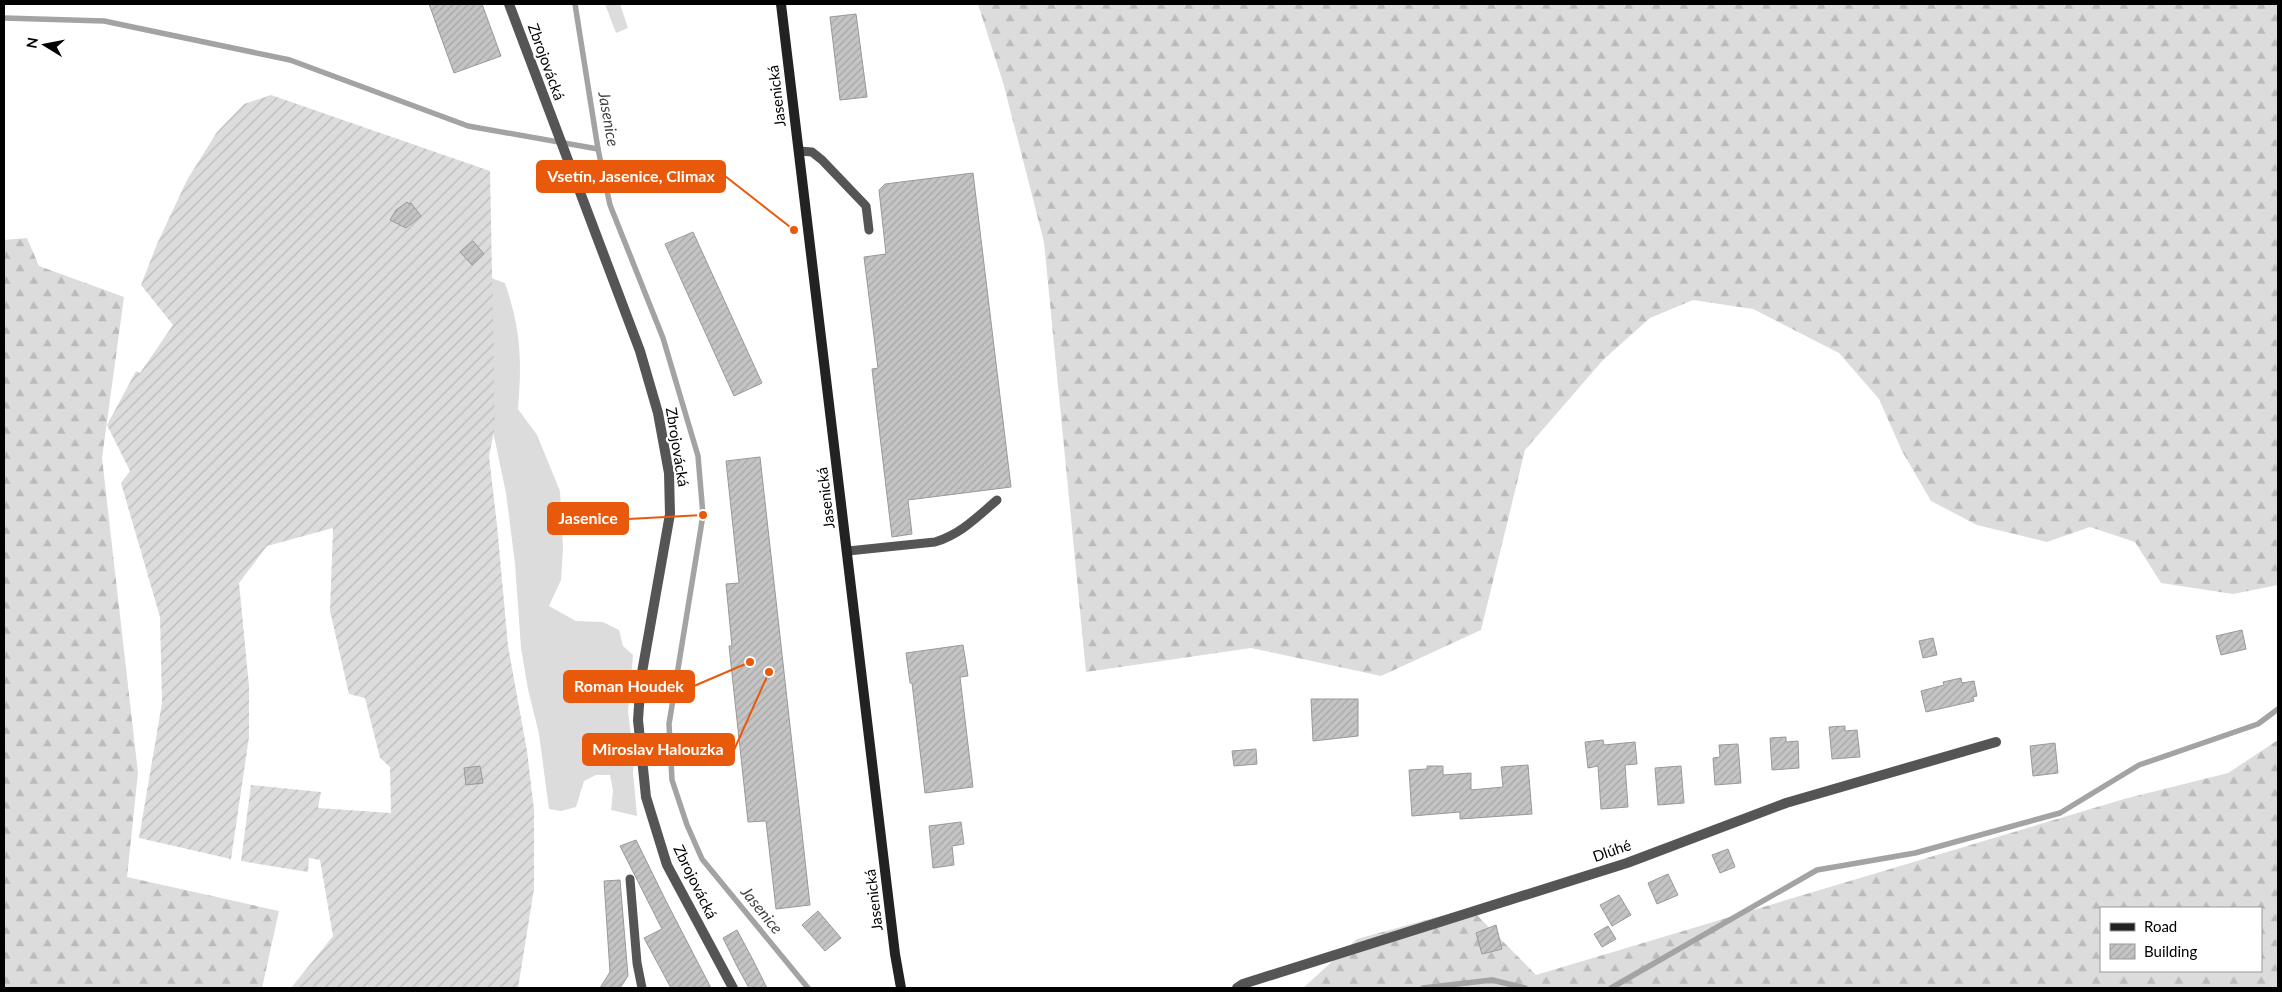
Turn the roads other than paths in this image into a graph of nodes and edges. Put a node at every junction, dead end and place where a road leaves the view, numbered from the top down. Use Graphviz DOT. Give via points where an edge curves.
graph roads {
  1 [pos="509,4"];
  2 [pos="781,4"];
  3 [pos="799,151"];
  4 [pos="870,230"];
  5 [pos="998,500"];
  6 [pos="848,551"];
  7 [pos="1996,742"];
  8 [pos="630,879"];
  9 [pos="642,988"];
  10 [pos="733,988"];
  11 [pos="901,988"];
  12 [pos="1237,988"];
  1 -- 10 [label="street, Zbrojovácká" via="640,351 658,413 669,473 670,514 638,720 646,797 667,865"];
  2 -- 3 [label="street, Jasenická"];
  3 -- 4 [label="lane" via="812,152 822,160 866,206"];
  3 -- 6 [label="street, Jasenická"];
  5 -- 6 [label="lane" via="962,530 944,540"];
  6 -- 11 [label="street, Jasenická"];
  7 -- 12 [label="street, Dlúhé" via="1786,802 1627,862"];
  8 -- 9 [label="lane"];
}
